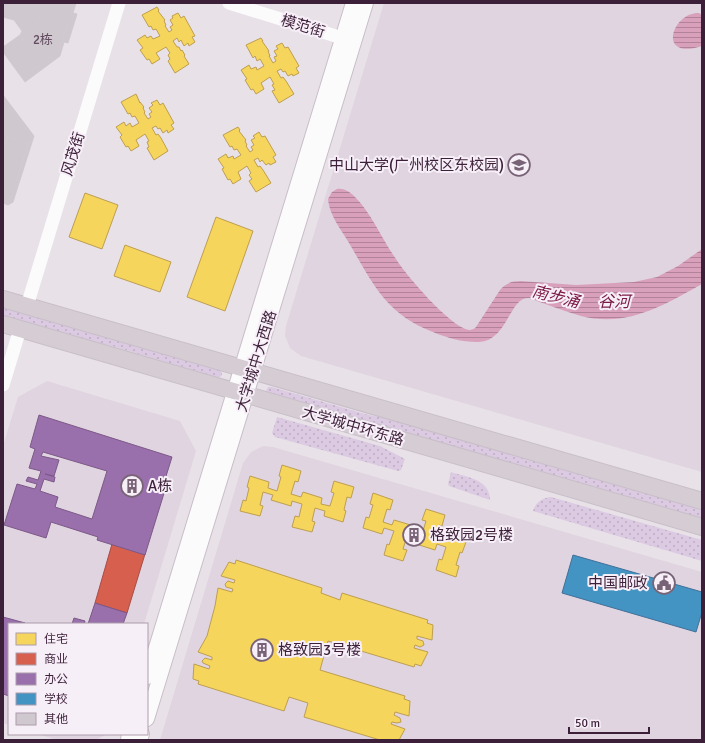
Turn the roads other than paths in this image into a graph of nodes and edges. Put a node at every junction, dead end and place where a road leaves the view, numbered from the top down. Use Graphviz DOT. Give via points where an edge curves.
graph roads {
  1 [pos="119,3"];
  2 [pos="229,3"];
  3 [pos="353,3"];
  4 [pos="366,3"];
  5 [pos="348,40"];
  6 [pos="3,299"];
  7 [pos="27,306"];
  8 [pos="3,324"];
  9 [pos="20,329"];
  10 [pos="247,370"];
  11 [pos="3,385"];
  12 [pos="240,393"];
  13 [pos="702,501"];
  14 [pos="702,527"];
  15 [pos="148,674"];
  16 [pos="148,715"];
  1 -- 7 [label="street, 风茂街"];
  2 -- 5 [label="street, 模范街"];
  3 -- 5 [label="main road, 大学城中大西路"];
  4 -- 5 [label="main road, 大学城中大西路"];
  5 -- 10 [label="main road, 大学城中大西路"];
  6 -- 7 [label="main road, 大学城中环东路"];
  7 -- 10 [label="main road, 大学城中环东路"];
  8 -- 9 [label="main road, 大学城中环东路"];
  9 -- 11 [label="street"];
  9 -- 12 [label="main road, 大学城中环东路"];
  10 -- 12 [label="main road, 大学城中大西路"];
  10 -- 13 [label="main road, 大学城中环东路"];
  12 -- 14 [label="main road, 大学城中环东路"];
  12 -- 15 [label="main road, 大学城中大西路"];
  12 -- 16 [label="main road, 大学城中大西路"];
}
